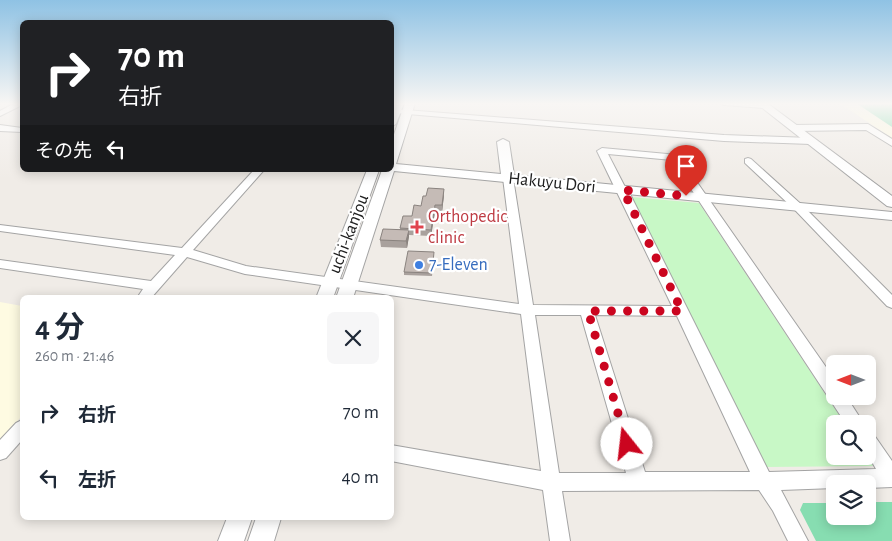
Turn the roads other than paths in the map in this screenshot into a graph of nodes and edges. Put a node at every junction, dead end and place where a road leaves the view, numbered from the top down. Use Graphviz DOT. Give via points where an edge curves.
graph roads {
  1 [pos="3,128"];
  2 [pos="398,128"];
  3 [pos="626,128"];
  4 [pos="794,128"];
  5 [pos="870,128"];
  6 [pos="20,130"];
  7 [pos="811,141"];
  8 [pos="503,142"];
  9 [pos="892,143"];
  10 [pos="394,148"];
  11 [pos="748,161"];
  12 [pos="394,167"];
  13 [pos="257,172"];
  14 [pos="372,172"];
  15 [pos="387,172"];
  16 [pos="508,178"];
  17 [pos="622,190"];
  18 [pos="703,198"];
  19 [pos="892,203"];
  20 [pos="799,208"];
  21 [pos="892,216"];
  22 [pos="0,228"];
  23 [pos="185,252"];
  24 [pos="0,264"];
  25 [pos="330,283"];
  26 [pos="154,286"];
  27 [pos="346,291"];
  28 [pos="146,295"];
  29 [pos="325,295"];
  30 [pos="384,295"];
  31 [pos="394,296"];
  32 [pos="892,303"];
  33 [pos="526,310"];
  34 [pos="588,311"];
  35 [pos="682,311"];
  36 [pos="826,380"];
  37 [pos="20,430"];
  38 [pos="0,452"];
  39 [pos="876,453"];
  40 [pos="394,454"];
  41 [pos="892,478"];
  42 [pos="638,481"];
  43 [pos="764,481"];
  44 [pos="551,482"];
  45 [pos="239,520"];
  46 [pos="268,520"];
  47 [pos="231,541"];
  48 [pos="261,541"];
  49 [pos="560,541"];
  50 [pos="798,541"];
  1 -- 6 [label="street"];
  2 -- 10 [label="street"];
  3 -- 7 [label="street" via="750,140"];
  4 -- 7 [label="street"];
  5 -- 9 [label="street"];
  7 -- 19 [label="street"];
  8 -- 16 [label="street"];
  11 -- 20 [label="street"];
  12 -- 16 [label="street, Hakuyu Dori"];
  13 -- 23 [label="street"];
  14 -- 25 [label="street, uchi-kanjou"];
  15 -- 27 [label="street"];
  16 -- 17 [label="street, Hakuyu Dori"];
  16 -- 33 [label="street"];
  17 -- 18 [label="street, Hakuyu Dori"];
  17 -- 18 [label="street" via="602,151 675,157"];
  17 -- 35 [label="street"];
  18 -- 20 [label="street, Hakuyu Dori"];
  18 -- 36 [label="street"];
  20 -- 21 [label="street, Hakuyu Dori"];
  20 -- 32 [label="street"];
  22 -- 23 [label="street"];
  23 -- 25 [label="street" via="245,270"];
  23 -- 26 [label="street"];
  24 -- 26 [label="street"];
  25 -- 27 [label="street"];
  25 -- 29 [label="street, uchi-kanjou"];
  26 -- 28 [label="street"];
  27 -- 30 [label="street"];
  31 -- 33 [label="street"];
  33 -- 34 [label="street"];
  33 -- 44 [label="street"];
  34 -- 35 [label="street"];
  34 -- 42 [label="street"];
  35 -- 43 [label="street"];
  37 -- 38 [label="street"];
  39 -- 41 [label="street"];
  40 -- 44 [label="street"];
  41 -- 43 [label="street"];
  42 -- 43 [label="street"];
  42 -- 44 [label="street"];
  43 -- 50 [label="street" via="780,504"];
  44 -- 49 [label="street"];
  45 -- 47 [label="street"];
  46 -- 48 [label="street"];
}
